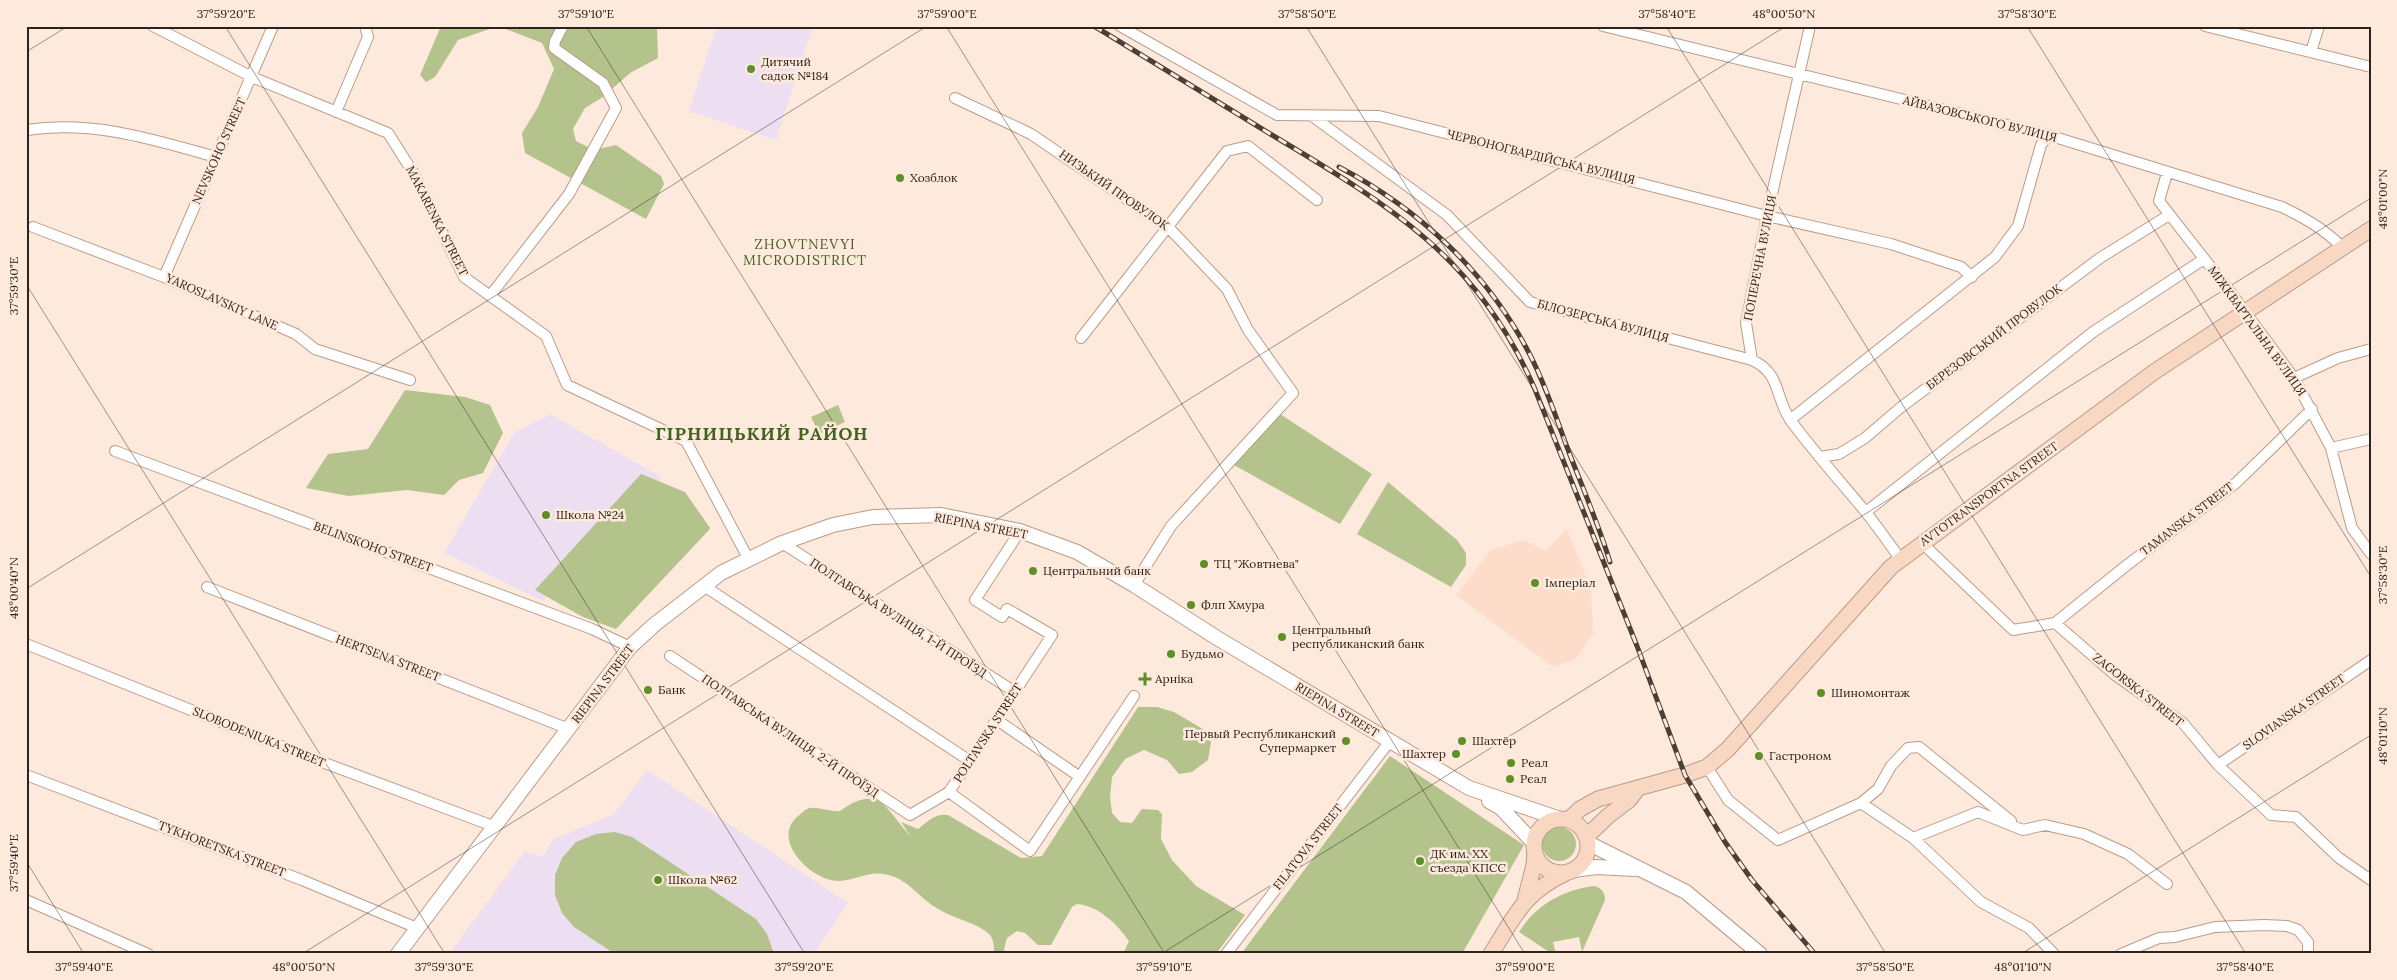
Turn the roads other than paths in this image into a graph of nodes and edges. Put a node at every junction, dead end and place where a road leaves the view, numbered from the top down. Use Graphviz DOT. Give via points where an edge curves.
graph roads {
  1 [pos="153,26"];
  2 [pos="273,26"];
  3 [pos="365,26"];
  4 [pos="563,26"];
  5 [pos="1120,26"];
  6 [pos="1603,26"];
  7 [pos="1810,26"];
  8 [pos="2206,26"];
  9 [pos="2319,26"];
  10 [pos="2311,52"];
  11 [pos="2371,67"];
  12 [pos="1799,76"];
  13 [pos="252,77"];
  14 [pos="955,98"];
  15 [pos="336,112"];
  16 [pos="1312,116"];
  17 [pos="26,130"];
  18 [pos="2048,135"];
  19 [pos="216,157"];
  20 [pos="2167,173"];
  21 [pos="1317,200"];
  22 [pos="2169,215"];
  23 [pos="1767,216"];
  24 [pos="33,227"];
  25 [pos="1168,227"];
  26 [pos="2371,229"];
  27 [pos="2342,248"];
  28 [pos="2204,259"];
  29 [pos="164,277"];
  30 [pos="1972,277"];
  31 [pos="490,296"];
  32 [pos="2245,311"];
  33 [pos="1081,338"];
  34 [pos="2371,349"];
  35 [pos="1752,360"];
  36 [pos="2294,378"];
  37 [pos="410,380"];
  38 [pos="2312,409"];
  39 [pos="1790,420"];
  40 [pos="2371,439"];
  41 [pos="2331,448"];
  42 [pos="115,451"];
  43 [pos="1820,457"];
  44 [pos="1866,512"];
  45 [pos="1020,531"];
  46 [pos="782,543"];
  47 [pos="1922,543"];
  48 [pos="2369,550"];
  49 [pos="748,558"];
  50 [pos="1901,560"];
  51 [pos="1134,585"];
  52 [pos="704,586"];
  53 [pos="207,587"];
  54 [pos="2055,623"];
  55 [pos="26,644"];
  56 [pos="630,647"];
  57 [pos="670,656"];
  58 [pos="2371,660"];
  59 [pos="1015,692"];
  60 [pos="1134,696"];
  61 [pos="996,720"];
  62 [pos="569,729"];
  63 [pos="1390,741"];
  64 [pos="970,761"];
  65 [pos="2218,765"];
  66 [pos="1708,767"];
  67 [pos="26,774"];
  68 [pos="1080,777"];
  69 [pos="1469,788"];
  70 [pos="1638,788"];
  71 [pos="949,792"];
  72 [pos="1861,802"];
  73 [pos="910,815"];
  74 [pos="1564,819"];
  75 [pos="494,826"];
  76 [pos="2023,830"];
  77 [pos="1913,838"];
  78 [pos="1587,840"];
  79 [pos="1534,848"];
  80 [pos="1646,871"];
  81 [pos="1570,872"];
  82 [pos="2371,880"];
  83 [pos="2167,884"];
  84 [pos="26,900"];
  85 [pos="1525,900"];
  86 [pos="417,928"];
  87 [pos="148,954"];
  88 [pos="398,954"];
  89 [pos="1226,954"];
  90 [pos="1491,954"];
  91 [pos="1760,954"];
  92 [pos="2054,954"];
  93 [pos="2121,954"];
  94 [pos="2308,954"];
  1 -- 13 [label="street, MAKARENKA STREET"];
  2 -- 13 [label="street, NEVSKOHO STREET"];
  3 -- 15 [label="street" via="368,37"];
  4 -- 31 [label="street" via="554,48 603,83 616,108 569,194"];
  5 -- 16 [label="street, ЧЕРВОНОГВАРДІЙСЬКА ВУЛИЦЯ" via="1277,115"];
  6 -- 12 [label="street, АЙВАЗОВСЬКОГО ВУЛИЦЯ"];
  7 -- 12 [label="street, ПОПЕРЕЧНА ВУЛИЦЯ"];
  8 -- 10 [label="street"];
  9 -- 10 [label="street"];
  10 -- 11 [label="street"];
  12 -- 18 [label="street, АЙВАЗОВСЬКОГО ВУЛИЦЯ"];
  12 -- 23 [label="street, ПОПЕРЕЧНА ВУЛИЦЯ"];
  13 -- 15 [label="street, MAKARENKA STREET"];
  13 -- 19 [label="street, NEVSKOHO STREET"];
  14 -- 25 [label="street, НИЗЬКИЙ ПРОВУЛОК" via="1031,134"];
  15 -- 31 [label="street, MAKARENKA STREET" via="388,134 414,174 464,277"];
  16 -- 23 [label="street, ЧЕРВОНОГВАРДІЙСЬКА ВУЛИЦЯ" via="1379,116"];
  16 -- 35 [label="street, БІЛОЗЕРСЬКА ВУЛИЦЯ" via="1447,215 1530,302"];
  17 -- 19 [label="street" via="89,128 131,133"];
  18 -- 20 [label="street, АЙВАЗОВСЬКОГО ВУЛИЦЯ"];
  18 -- 30 [label="street" via="2041,145 2018,226 1995,257"];
  19 -- 29 [label="street, NEVSKOHO STREET"];
  20 -- 22 [label="street, МІЖКВАРТАЛЬНА ВУЛИЦЯ" via="2159,201"];
  20 -- 27 [label="street, АЙВАЗОВСЬКОГО ВУЛИЦЯ" via="2282,207 2307,219"];
  21 -- 25 [label="street" via="1248,146 1227,151"];
  22 -- 28 [label="street, МІЖКВАРТАЛЬНА ВУЛИЦЯ"];
  22 -- 43 [label="street, БЕРЕЗОВСЬКИЙ ПРОВУЛОК" via="2100,258 1900,408 1865,438 1839,454"];
  23 -- 30 [label="street, ЧЕРВОНОГВАРДІЙСЬКА ВУЛИЦЯ" via="1891,244 1961,267"];
  23 -- 35 [label="street, ПОПЕРЕЧНА ВУЛИЦЯ" via="1746,323"];
  24 -- 29 [label="street, YAROSLAVSKIY LANE"];
  25 -- 33 [label="street"];
  25 -- 51 [label="street, НИЗЬКИЙ ПРОВУЛОК" via="1228,289 1248,330 1293,393 1171,526"];
  26 -- 27 [label="main road, AVTOTRANSPORTNA STREET"];
  27 -- 32 [label="main road, AVTOTRANSPORTNA STREET"];
  28 -- 32 [label="street, МІЖКВАРТАЛЬНА ВУЛИЦЯ"];
  28 -- 44 [label="street" via="2093,332"];
  29 -- 37 [label="street, YAROSLAVSKIY LANE" via="296,334 315,349"];
  30 -- 39 [label="street"];
  31 -- 49 [label="street, MAKARENKA STREET" via="546,336 567,385 686,441"];
  32 -- 36 [label="street, МІЖКВАРТАЛЬНА ВУЛИЦЯ"];
  32 -- 47 [label="main road, AVTOTRANSPORTNA STREET" via="2154,372"];
  34 -- 36 [label="street" via="2338,358"];
  35 -- 39 [label="street" via="1765,366 1776,381 1779,399"];
  36 -- 38 [label="street, МІЖКВАРТАЛЬНА ВУЛИЦЯ"];
  38 -- 41 [label="street, МІЖКВАРТАЛЬНА ВУЛИЦЯ"];
  38 -- 54 [label="street, TAMANSKA STREET" via="2236,483"];
  39 -- 43 [label="street"];
  40 -- 41 [label="street"];
  41 -- 48 [label="street, МІЖКВАРТАЛЬНА ВУЛИЦЯ" via="2352,528"];
  42 -- 56 [label="street, BELINSKOHO STREET" via="592,629"];
  43 -- 44 [label="street"];
  44 -- 50 [label="street"];
  45 -- 46 [label="street, RIEPINA STREET" via="941,515 873,517 833,525"];
  45 -- 51 [label="street, RIEPINA STREET" via="1077,552"];
  45 -- 59 [label="street, POLTAVSKA STREET" via="976,600 1002,617 1007,609 1052,635"];
  46 -- 49 [label="street, RIEPINA STREET"];
  46 -- 59 [label="street, ПОЛТАВСЬКА ВУЛИЦЯ, 1-Й ПРОЇЗД"];
  47 -- 50 [label="main road, AVTOTRANSPORTNA STREET"];
  47 -- 54 [label="street" via="2013,630"];
  49 -- 52 [label="street, RIEPINA STREET"];
  50 -- 66 [label="main road, AVTOTRANSPORTNA STREET" via="1891,567 1728,749"];
  51 -- 63 [label="street, RIEPINA STREET" via="1216,638"];
  52 -- 56 [label="street, RIEPINA STREET"];
  52 -- 64 [label="street"];
  53 -- 62 [label="street, HERTSENA STREET"];
  54 -- 65 [label="street, ZAGORSKA STREET" via="2115,675 2183,723"];
  55 -- 75 [label="street, SLOBODENIUKA STREET" via="306,756"];
  56 -- 62 [label="street, RIEPINA STREET"];
  57 -- 73 [label="street, ПОЛТАВСЬКА ВУЛИЦЯ, 2-Й ПРОЇЗД"];
  58 -- 65 [label="street, SLOVIANSKA STREET"];
  59 -- 61 [label="street, POLTAVSKA STREET"];
  60 -- 68 [label="street"];
  61 -- 64 [label="street, POLTAVSKA STREET"];
  61 -- 68 [label="street"];
  62 -- 75 [label="street, RIEPINA STREET"];
  63 -- 69 [label="street, RIEPINA STREET"];
  63 -- 89 [label="street, FILATOVA STREET"];
  64 -- 71 [label="street, POLTAVSKA STREET"];
  65 -- 82 [label="street, ZAGORSKA STREET" via="2271,815 2296,817 2340,858"];
  66 -- 70 [label="main road, AVTOTRANSPORTNA STREET"];
  66 -- 72 [label="street" via="1728,800 1778,840"];
  67 -- 86 [label="street, TYKHORETSKA STREET" via="302,880"];
  68 -- 71 [label="street" via="1030,851"];
  69 -- 74 [label="street, RIEPINA STREET"];
  69 -- 79 [label="street" via="1502,808"];
  70 -- 74 [label="main road, AVTOTRANSPORTNA STREET" via="1598,799"];
  70 -- 78 [label="main road"];
  71 -- 73 [label="street, POLTAVSKA STREET"];
  72 -- 76 [label="street" via="1878,790 1891,766 1908,748 1919,747"];
  72 -- 77 [label="street"];
  74 -- 78 [label="main road" via="1578,824"];
  74 -- 79 [label="main road" via="1548,823 1538,831"];
  75 -- 86 [label="street, RIEPINA STREET"];
  76 -- 77 [label="street" via="1978,812"];
  76 -- 83 [label="street" via="2045,824 2084,834 2128,854"];
  77 -- 92 [label="street" via="1981,902 2029,928"];
  78 -- 80 [label="street"];
  78 -- 81 [label="main road" via="1585,859"];
  79 -- 81 [label="main road" via="1541,864 1552,872"];
  79 -- 85 [label="main road" via="1534,865"];
  80 -- 81 [label="street" via="1596,866"];
  80 -- 91 [label="street" via="1686,892"];
  81 -- 85 [label="main road" via="1537,889"];
  84 -- 87 [label="street"];
  85 -- 90 [label="main road"];
  86 -- 88 [label="street, RIEPINA STREET"];
  93 -- 94 [label="street" via="2159,938 2215,927 2264,925 2298,930 2308,942"];
}
